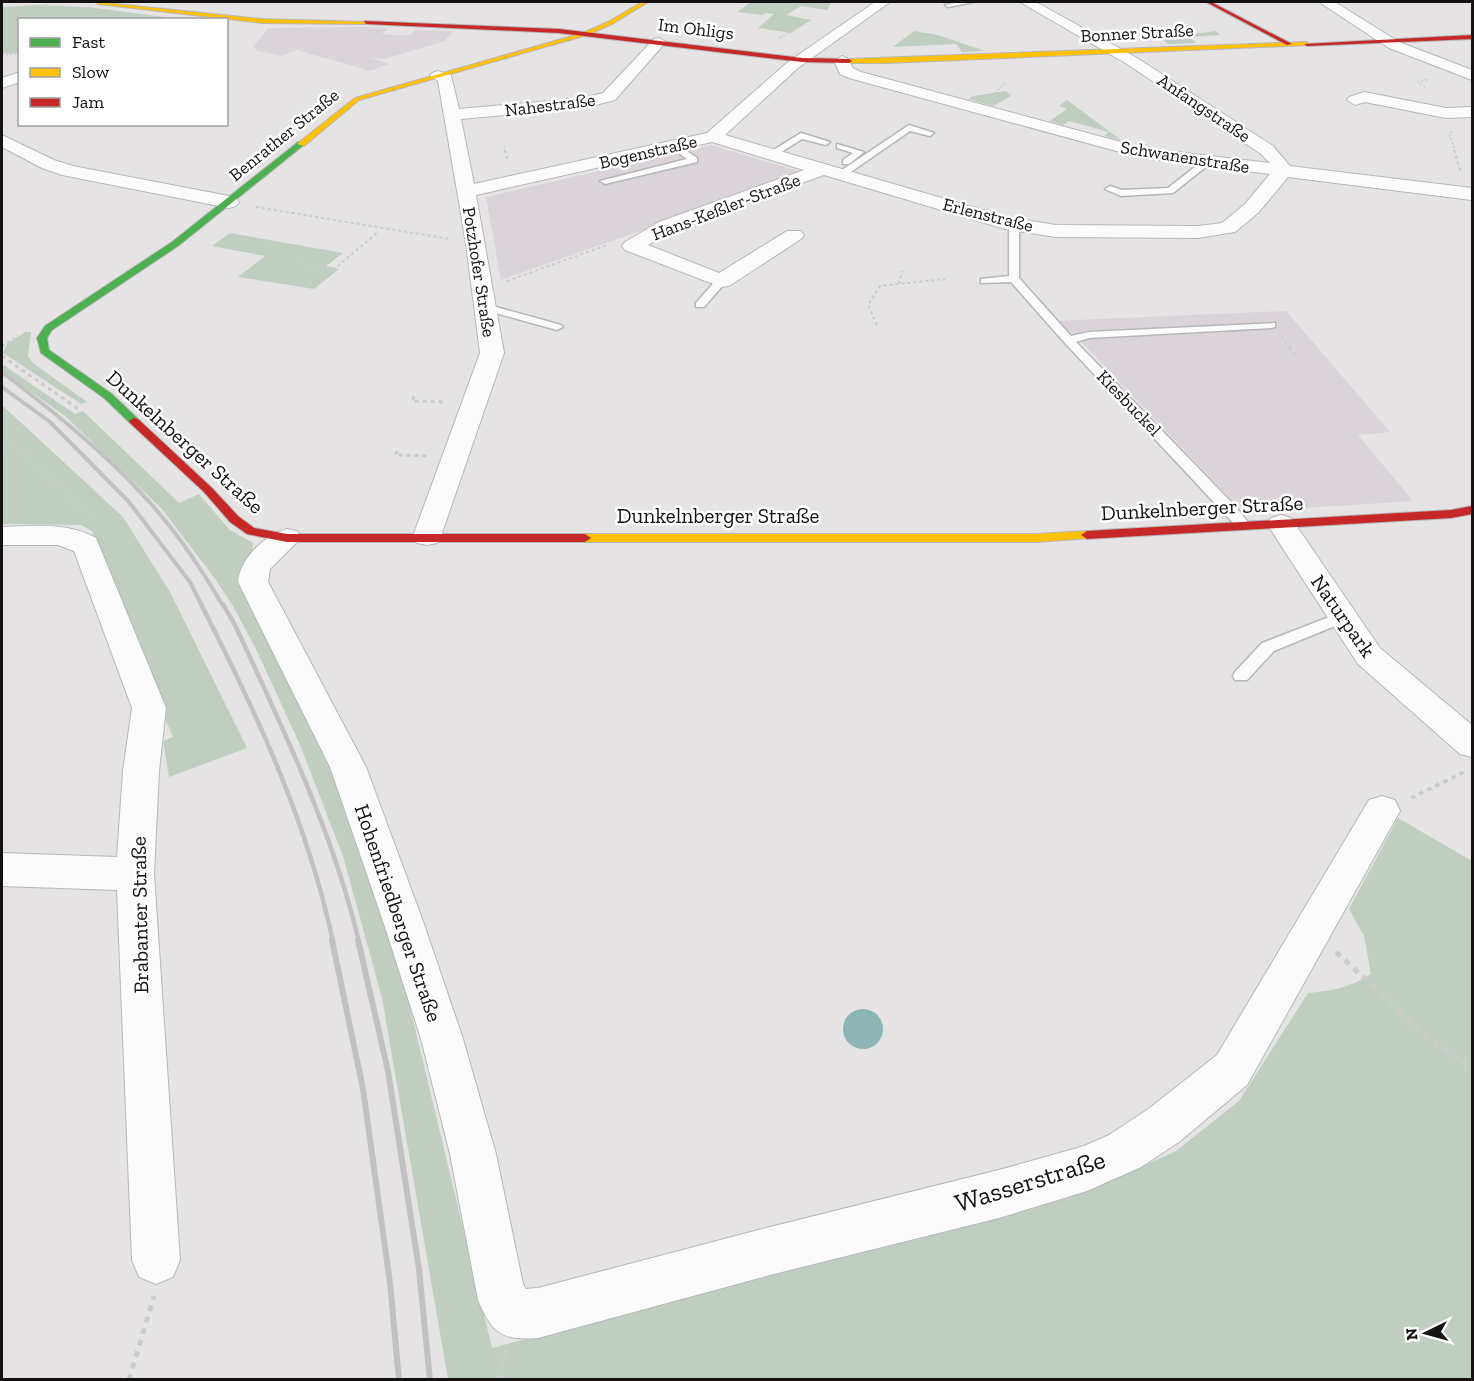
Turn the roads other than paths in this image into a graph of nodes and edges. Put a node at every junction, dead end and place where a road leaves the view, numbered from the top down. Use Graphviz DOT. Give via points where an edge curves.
graph roads {
  1 [pos="2,2"];
  2 [pos="7,2"];
  3 [pos="98,2"];
  4 [pos="645,2"];
  5 [pos="883,2"];
  6 [pos="971,2"];
  7 [pos="1027,2"];
  8 [pos="1208,2"];
  9 [pos="1326,2"];
  10 [pos="948,5"];
  11 [pos="585,34"];
  12 [pos="1473,37"];
  13 [pos="1385,40"];
  14 [pos="659,42"];
  15 [pos="1290,44"];
  16 [pos="1118,52"];
  17 [pos="802,60"];
  18 [pos="842,61"];
  19 [pos="1473,75"];
  20 [pos="438,76"];
  21 [pos="18,78"];
  22 [pos="2,83"];
  23 [pos="1355,100"];
  24 [pos="1466,112"];
  25 [pos="453,115"];
  26 [pos="930,133"];
  27 [pos="713,137"];
  28 [pos="2,140"];
  29 [pos="826,142"];
  30 [pos="675,146"];
  31 [pos="840,146"];
  32 [pos="772,154"];
  33 [pos="1208,162"];
  34 [pos="1284,171"];
  35 [pos="833,172"];
  36 [pos="604,181"];
  37 [pos="1110,189"];
  38 [pos="467,191"];
  39 [pos="1470,194"];
  40 [pos="229,202"];
  41 [pos="1014,225"];
  42 [pos="794,235"];
  43 [pos="1014,279"];
  44 [pos="721,281"];
  45 [pos="985,281"];
  46 [pos="484,296"];
  47 [pos="700,305"];
  48 [pos="1271,325"];
  49 [pos="557,327"];
  50 [pos="42,338"];
  51 [pos="1068,340"];
  52 [pos="1473,510"];
  53 [pos="1281,524"];
  54 [pos="1244,526"];
  55 [pos="2,536"];
  56 [pos="426,536"];
  57 [pos="287,537"];
  58 [pos="1342,617"];
  59 [pos="1241,676"];
  60 [pos="1473,744"];
  61 [pos="1382,811"];
  62 [pos="2,870"];
  63 [pos="135,874"];
  64 [pos="156,1260"];
  65 [pos="515,1315"];
  1 -- 2 [label="street"];
  3 -- 11 [label="street, Im Ohligs" via="262,21 354,21"];
  4 -- 11 [label="street"];
  5 -- 17 [label="street, Bogenstraße"];
  6 -- 10 [label="lane"];
  7 -- 16 [label="street, Anfangstraße"];
  8 -- 15 [label="street"];
  9 -- 13 [label="street"];
  11 -- 14 [label="street, Im Ohligs"];
  11 -- 20 [label="street, Benrather Straße"];
  12 -- 13 [label="street, Bonner Straße"];
  13 -- 15 [label="street, Bonner Straße"];
  13 -- 19 [label="street"];
  14 -- 17 [label="street, Im Ohligs"];
  14 -- 25 [label="street, Nahestraße" via="609,97 584,103"];
  15 -- 16 [label="street, Bonner Straße"];
  16 -- 18 [label="street, Bonner Straße"];
  16 -- 34 [label="street, Anfangstraße" via="1267,150"];
  17 -- 18 [label="street, Bonner Straße"];
  17 -- 27 [label="street, Bogenstraße"];
  18 -- 33 [label="street, Schwanenstraße" via="846,71 855,75 1142,153"];
  20 -- 25 [label="street, Potzhofer Straße" via="445,78"];
  20 -- 40 [label="street, Benrather Straße" via="357,99"];
  21 -- 22 [label="street"];
  23 -- 24 [label="street" via="1364,97 1446,113"];
  25 -- 38 [label="street, Potzhofer Straße"];
  26 -- 35 [label="lane" via="909,128"];
  27 -- 30 [label="street, Bogenstraße"];
  27 -- 32 [label="street, Erlenstraße"];
  28 -- 40 [label="street" via="69,171"];
  29 -- 32 [label="lane" via="801,135"];
  30 -- 36 [label="lane" via="694,160"];
  30 -- 38 [label="street, Bogenstraße"];
  31 -- 35 [label="lane" via="860,152"];
  32 -- 35 [label="street, Erlenstraße"];
  33 -- 34 [label="street, Schwanenstraße"];
  33 -- 37 [label="lane" via="1170,191 1121,193"];
  34 -- 39 [label="street, Schwanenstraße"];
  34 -- 41 [label="street, Erlenstraße" via="1241,219 1216,231 1056,231"];
  35 -- 41 [label="street, Erlenstraße"];
  35 -- 44 [label="street, Hans-Keßler-Straße" via="666,226 632,246"];
  38 -- 46 [label="street, Potzhofer Straße"];
  40 -- 50 [label="street, Benrather Straße" via="48,328"];
  41 -- 43 [label="lane"];
  42 -- 44 [label="street"];
  43 -- 45 [label="lane"];
  43 -- 51 [label="lane, Kiesbuckel"];
  44 -- 47 [label="lane"];
  46 -- 49 [label="lane"];
  46 -- 56 [label="street, Potzhofer Straße" via="492,353"];
  48 -- 51 [label="lane" via="1089,334"];
  50 -- 57 [label="street, Dunkelnberger Straße" via="44,351 108,396 234,519 250,531"];
  51 -- 54 [label="lane, Kiesbuckel"];
  52 -- 53 [label="street, Dunkelnberger Straße"];
  53 -- 54 [label="street, Dunkelnberger Straße"];
  53 -- 58 [label="street, Naturpark"];
  54 -- 56 [label="street, Dunkelnberger Straße" via="1036,538"];
  55 -- 63 [label="street, Brabanter Straße" via="68,537 86,545 90,554 149,708"];
  56 -- 57 [label="street, Dunkelnberger Straße"];
  57 -- 65 [label="street, Hohenfriedberger Straße" via="258,563 253,582 348,767 442,1039 473,1154 498,1284 503,1300"];
  58 -- 59 [label="lane" via="1268,646"];
  58 -- 60 [label="street, Naturpark" via="1369,656"];
  61 -- 65 [label="street, Wasserstraße" via="1232,1070 1163,1126 1125,1151 1087,1168 999,1194 538,1313"];
  62 -- 63 [label="street"];
  63 -- 64 [label="street, Brabanter Straße"];
}
